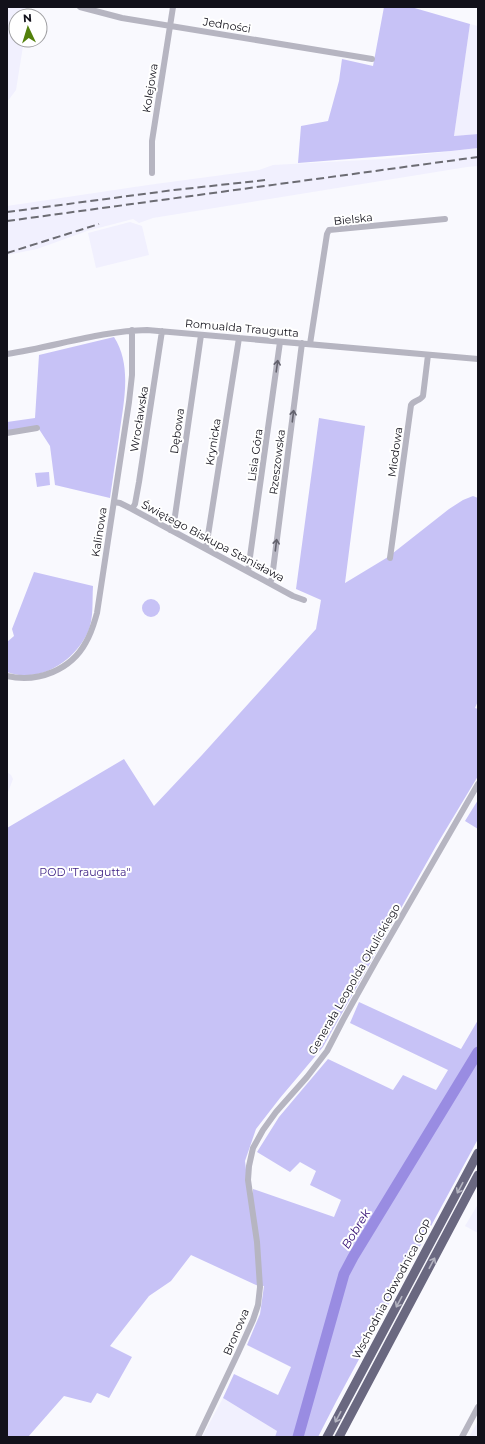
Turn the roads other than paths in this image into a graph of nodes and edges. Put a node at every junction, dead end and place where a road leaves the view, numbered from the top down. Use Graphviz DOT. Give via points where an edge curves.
graph roads {
  1 [pos="80,7"];
  2 [pos="173,7"];
  3 [pos="170,25"];
  4 [pos="372,58"];
  5 [pos="152,173"];
  6 [pos="445,219"];
  7 [pos="132,330"];
  8 [pos="162,331"];
  9 [pos="201,335"];
  10 [pos="239,338"];
  11 [pos="280,342"];
  12 [pos="302,343"];
  13 [pos="310,344"];
  14 [pos="7,354"];
  15 [pos="428,355"];
  16 [pos="478,359"];
  17 [pos="37,428"];
  18 [pos="7,433"];
  19 [pos="114,502"];
  20 [pos="132,509"];
  21 [pos="170,530"];
  22 [pos="206,548"];
  23 [pos="390,558"];
  24 [pos="248,571"];
  25 [pos="270,583"];
  26 [pos="304,600"];
  27 [pos="7,676"];
  28 [pos="478,784"];
  29 [pos="478,1153"];
  30 [pos="478,1175"];
  31 [pos="248,1180"];
  32 [pos="478,1180"];
  33 [pos="468,1194"];
  34 [pos="478,1407"];
  35 [pos="198,1437"];
  36 [pos="327,1437"];
  37 [pos="339,1437"];
  38 [pos="462,1437"];
  1 -- 3 [label="street, Jedności" via="122,18"];
  2 -- 3 [label="street, Kolejowa"];
  3 -- 4 [label="street, Jedności"];
  3 -- 5 [label="street, Kolejowa" via="152,141"];
  6 -- 13 [label="street, Bielska" via="329,230 326,234"];
  7 -- 8 [label="street, Romualda Traugutta"];
  7 -- 14 [label="street, Romualda Traugutta"];
  7 -- 19 [label="street, Kalinowa" via="132,375"];
  8 -- 9 [label="street, Romualda Traugutta"];
  8 -- 20 [label="street, Wrocławska" via="139,482"];
  9 -- 10 [label="street, Romualda Traugutta"];
  9 -- 21 [label="street, Dębowa" via="174,522"];
  10 -- 11 [label="street, Romualda Traugutta"];
  10 -- 22 [label="street, Krynicka"];
  11 -- 12 [label="street, Romualda Traugutta"];
  24 -- 11 [label="street, Lisia Góra, one-way"];
  12 -- 13 [label="street, Romualda Traugutta"];
  25 -- 12 [label="street, Rzeszowska, one-way"];
  13 -- 15 [label="street, Romualda Traugutta"];
  15 -- 16 [label="street, Romualda Traugutta"];
  15 -- 23 [label="street, Miodowa" via="423,396 411,405"];
  17 -- 18 [label="street"];
  19 -- 20 [label="street, Świętego Biskupa Stanisława"];
  19 -- 27 [label="street, Kalinowa" via="97,613 86,643 55,672 24,679"];
  20 -- 21 [label="street, Świętego Biskupa Stanisława"];
  21 -- 22 [label="street, Świętego Biskupa Stanisława"];
  22 -- 24 [label="street, Świętego Biskupa Stanisława"];
  24 -- 25 [label="street, Świętego Biskupa Stanisława"];
  25 -- 26 [label="street, Świętego Biskupa Stanisława"];
  28 -- 31 [label="street, Generała Leopolda Okulickiego" via="373,966 328,1051 263,1130 253,1148"];
  29 -- 36 [label="highway, Wschodnia Obwodnica GOP, one-way"];
  30 -- 33 [label="highway, Wschodnia Obwodnica GOP"];
  31 -- 35 [label="street, Bronowa" via="257,1242 260,1287 258,1305"];
  32 -- 33 [label="highway"];
  37 -- 33 [label="highway, Wschodnia Obwodnica GOP, one-way"];
  34 -- 38 [label="street"];
}
